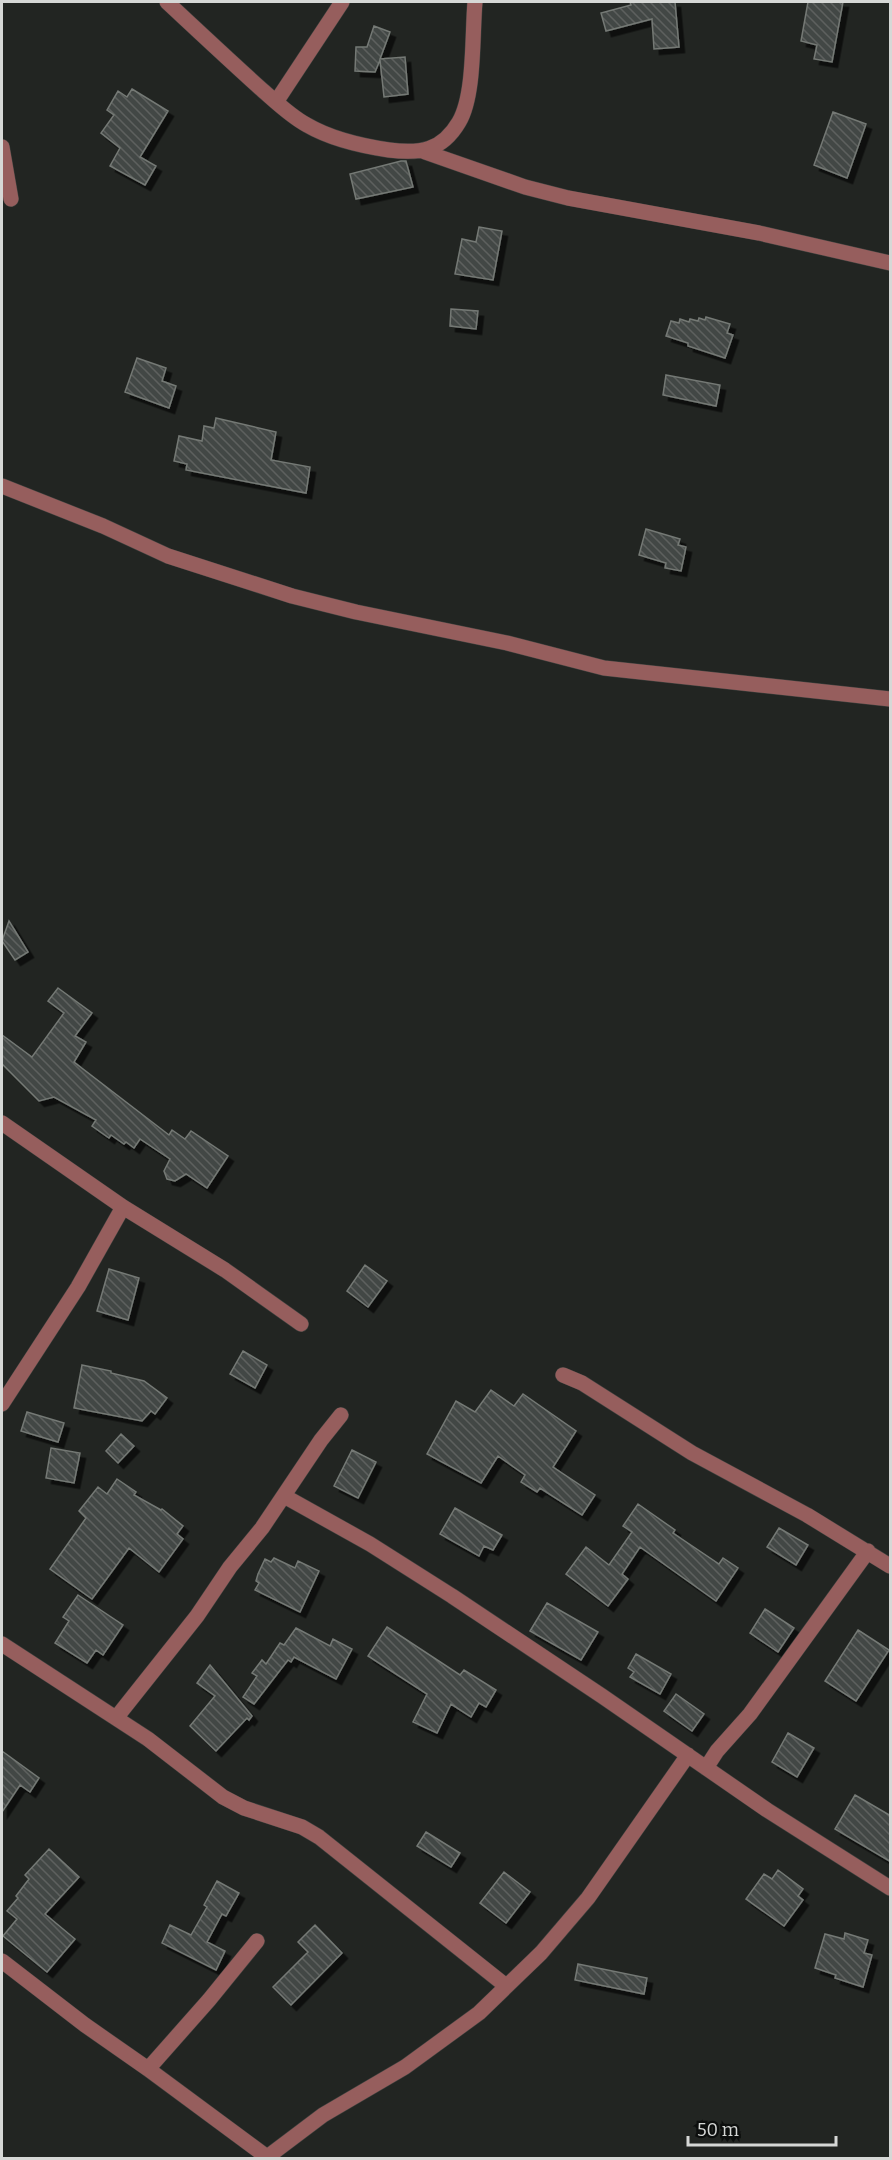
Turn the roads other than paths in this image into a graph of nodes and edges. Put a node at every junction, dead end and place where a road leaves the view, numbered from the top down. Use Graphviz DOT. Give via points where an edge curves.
graph roads {
  1 [pos="167,2"];
  2 [pos="342,2"];
  3 [pos="475,2"];
  4 [pos="276,102"];
  5 [pos="2,147"];
  6 [pos="424,152"];
  7 [pos="11,199"];
  8 [pos="891,263"];
  9 [pos="2,486"];
  10 [pos="891,699"];
  11 [pos="2,1124"];
  12 [pos="123,1207"];
  13 [pos="301,1324"];
  14 [pos="563,1375"];
  15 [pos="2,1404"];
  16 [pos="342,1415"];
  17 [pos="284,1496"];
  18 [pos="868,1551"];
  19 [pos="891,1566"];
  20 [pos="2,1644"];
  21 [pos="116,1718"];
  22 [pos="687,1755"];
  23 [pos="706,1768"];
  24 [pos="891,1888"];
  25 [pos="257,1941"];
  26 [pos="2,1961"];
  27 [pos="506,1986"];
  28 [pos="148,2069"];
  29 [pos="267,2158"];
  1 -- 4 [label="street"];
  2 -- 4 [label="street"];
  3 -- 6 [label="street" via="468,97 459,122 442,143"];
  4 -- 6 [label="street" via="307,125 336,137 371,147"];
  5 -- 7 [label="street"];
  6 -- 8 [label="street" via="568,198 759,233"];
  9 -- 10 [label="street" via="168,556 356,612 507,643 604,668"];
  11 -- 12 [label="street"];
  12 -- 13 [label="street" via="225,1270"];
  12 -- 15 [label="street" via="78,1287"];
  14 -- 18 [label="street"];
  16 -- 17 [label="street"];
  17 -- 21 [label="street" via="197,1616"];
  17 -- 22 [label="street" via="379,1550"];
  18 -- 19 [label="street"];
  18 -- 23 [label="street"];
  20 -- 21 [label="street"];
  21 -- 27 [label="street" via="222,1797 319,1837"];
  22 -- 23 [label="street"];
  22 -- 27 [label="street" via="588,1898 541,1953"];
  23 -- 24 [label="street"];
  25 -- 28 [label="street"];
  26 -- 28 [label="street"];
  27 -- 29 [label="street" via="479,2013 415,2060 323,2115"];
  28 -- 29 [label="street"];
}
